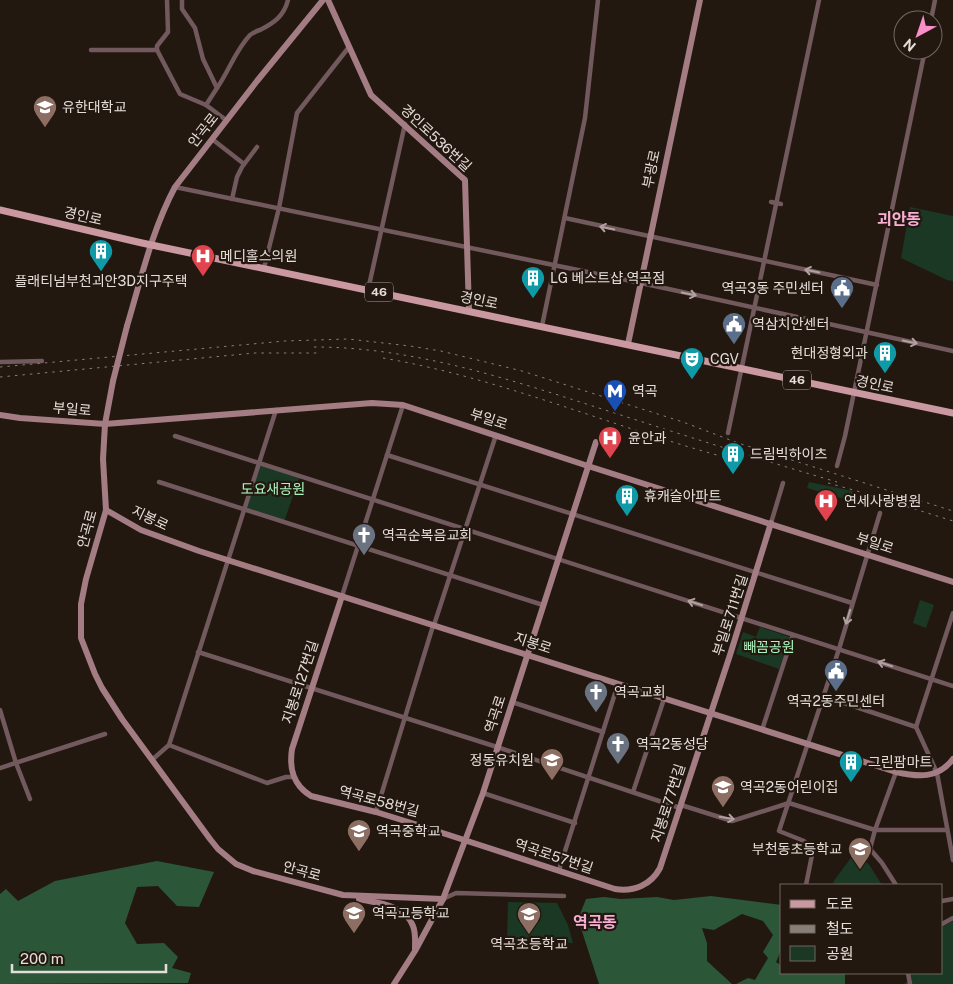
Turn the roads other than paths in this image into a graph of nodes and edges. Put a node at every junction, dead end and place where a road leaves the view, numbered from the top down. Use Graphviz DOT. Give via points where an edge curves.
graph roads {
  1 [pos="167,0"];
  2 [pos="182,0"];
  3 [pos="288,0"];
  4 [pos="322,0"];
  5 [pos="328,0"];
  6 [pos="598,0"];
  7 [pos="700,0"];
  8 [pos="819,0"];
  9 [pos="349,48"];
  10 [pos="91,50"];
  11 [pos="157,50"];
  12 [pos="923,60"];
  13 [pos="217,88"];
  14 [pos="206,105"];
  15 [pos="226,120"];
  16 [pos="405,124"];
  17 [pos="212,139"];
  18 [pos="257,147"];
  19 [pos="244,164"];
  20 [pos="175,187"];
  21 [pos="232,199"];
  22 [pos="279,208"];
  23 [pos="0,210"];
  24 [pos="565,218"];
  25 [pos="381,230"];
  26 [pos="650,237"];
  27 [pos="151,245"];
  28 [pos="466,248"];
  29 [pos="764,261"];
  30 [pos="554,267"];
  31 [pos="264,268"];
  32 [pos="641,283"];
  33 [pos="877,285"];
  34 [pos="368,290"];
  35 [pos="754,308"];
  36 [pos="469,311"];
  37 [pos="542,326"];
  38 [pos="866,333"];
  39 [pos="628,344"];
  40 [pos="953,351"];
  41 [pos="42,361"];
  42 [pos="0,362"];
  43 [pos="741,369"];
  44 [pos="854,392"];
  45 [pos="403,405"];
  46 [pos="276,410"];
  47 [pos="953,413"];
  48 [pos="0,415"];
  49 [pos="105,424"];
  50 [pos="728,433"];
  51 [pos="496,434"];
  52 [pos="175,436"];
  53 [pos="596,442"];
  54 [pos="387,455"];
  55 [pos="260,463"];
  56 [pos="588,466"];
  57 [pos="837,466"];
  58 [pos="159,482"];
  59 [pos="783,483"];
  60 [pos="480,485"];
  61 [pos="372,501"];
  62 [pos="245,509"];
  63 [pos="106,510"];
  64 [pos="572,514"];
  65 [pos="880,514"];
  66 [pos="771,523"];
  67 [pos="465,530"];
  68 [pos="358,545"];
  69 [pos="868,554"];
  70 [pos="229,560"];
  71 [pos="558,560"];
  72 [pos="756,573"];
  73 [pos="451,575"];
  74 [pos="953,582"];
  75 [pos="342,596"];
  76 [pos="852,603"];
  77 [pos="543,605"];
  78 [pos="953,613"];
  79 [pos="741,618"];
  80 [pos="434,625"];
  81 [pos="793,635"];
  82 [pos="839,649"];
  83 [pos="198,652"];
  84 [pos="527,655"];
  85 [pos="932,679"];
  86 [pos="618,684"];
  87 [pos="953,686"];
  88 [pos="311,688"];
  89 [pos="823,696"];
  90 [pos="664,699"];
  91 [pos="512,702"];
  92 [pos="0,710"];
  93 [pos="711,714"];
  94 [pos="404,718"];
  95 [pos="916,727"];
  96 [pos="762,730"];
  97 [pos="603,732"];
  98 [pos="105,734"];
  99 [pos="807,744"];
  100 [pos="169,745"];
  101 [pos="497,747"];
  102 [pos="153,759"];
  103 [pos="953,760"];
  104 [pos="16,763"];
  105 [pos="0,768"];
  106 [pos="896,772"];
  107 [pos="937,773"];
  108 [pos="293,777"];
  109 [pos="589,777"];
  110 [pos="634,792"];
  111 [pos="483,793"];
  112 [pos="30,799"];
  113 [pos="789,803"];
  114 [pos="680,807"];
  115 [pos="376,812"];
  116 [pos="575,823"];
  117 [pos="875,830"];
  118 [pos="947,830"];
  119 [pos="466,840"];
  120 [pos="953,860"];
  121 [pos="559,870"];
  122 [pos="806,884"];
  123 [pos="895,884"];
  124 [pos="635,889"];
  125 [pos="343,895"];
  126 [pos="564,896"];
  127 [pos="443,900"];
  128 [pos="415,951"];
  129 [pos="394,984"];
  1 -- 11 [label="street" via="168,32"];
  2 -- 13 [label="street" via="182,8 197,33 203,59"];
  3 -- 13 [label="street" via="278,19 251,34 232,58"];
  4 -- 15 [label="street, 안곡로"];
  5 -- 9 [label="street, 경인로536번길"];
  6 -- 24 [label="street" via="586,118"];
  7 -- 26 [label="street, 부광로"];
  8 -- 29 [label="street"];
  9 -- 16 [label="street, 경인로536번길" via="371,95"];
  9 -- 22 [label="street" via="297,113"];
  10 -- 11 [label="street"];
  11 -- 14 [label="street" via="180,94"];
  12 -- 33 [label="street"];
  13 -- 14 [label="street"];
  14 -- 15 [label="street"];
  15 -- 17 [label="street, 안곡로"];
  16 -- 25 [label="street"];
  16 -- 28 [label="street, 경인로536번길" via="465,180"];
  17 -- 19 [label="street"];
  17 -- 20 [label="street, 안곡로"];
  18 -- 19 [label="street"];
  19 -- 21 [label="street"];
  20 -- 21 [label="street"];
  20 -- 27 [label="street, 안곡로"];
  21 -- 22 [label="street"];
  22 -- 25 [label="street"];
  22 -- 31 [label="street"];
  23 -- 27 [label="main road, 경인로 / 46"];
  26 -- 24 [label="street, one-way"];
  24 -- 30 [label="street"];
  25 -- 28 [label="street"];
  25 -- 34 [label="street"];
  26 -- 29 [label="street"];
  26 -- 32 [label="street, 부광로"];
  27 -- 31 [label="main road, 경인로 / 46"];
  27 -- 49 [label="street, 안곡로, bridge" via="127,326"];
  28 -- 30 [label="street"];
  28 -- 36 [label="street, 경인로536번길"];
  33 -- 29 [label="street, one-way"];
  29 -- 35 [label="street"];
  30 -- 32 [label="street"];
  30 -- 37 [label="street"];
  31 -- 34 [label="main road, 경인로 / 46"];
  32 -- 35 [label="street, one-way"];
  32 -- 39 [label="street, 부광로"];
  33 -- 38 [label="street"];
  34 -- 36 [label="main road, 경인로 / 46"];
  35 -- 38 [label="street"];
  35 -- 43 [label="street"];
  36 -- 37 [label="main road, 경인로 / 46"];
  37 -- 39 [label="main road, 경인로 / 46"];
  38 -- 40 [label="street, one-way"];
  38 -- 44 [label="street"];
  39 -- 43 [label="main road, 경인로 / 46"];
  41 -- 42 [label="street"];
  43 -- 44 [label="main road, 경인로 / 46"];
  43 -- 50 [label="street"];
  44 -- 47 [label="main road, 경인로 / 46"];
  44 -- 57 [label="street"];
  45 -- 46 [label="street, 부일로" via="372,403"];
  45 -- 51 [label="street, 부일로"];
  45 -- 54 [label="street"];
  46 -- 49 [label="street, 부일로"];
  46 -- 55 [label="street"];
  48 -- 49 [label="street, 부일로"];
  49 -- 63 [label="street, 안곡로"];
  51 -- 56 [label="street, 부일로"];
  51 -- 60 [label="street"];
  52 -- 55 [label="street"];
  53 -- 56 [label="street, 역곡로"];
  54 -- 60 [label="street"];
  54 -- 61 [label="street"];
  55 -- 61 [label="street"];
  55 -- 62 [label="street"];
  56 -- 64 [label="street, 역곡로"];
  56 -- 66 [label="street, 부일로"];
  58 -- 62 [label="street"];
  59 -- 66 [label="street"];
  60 -- 64 [label="street"];
  60 -- 67 [label="street"];
  61 -- 67 [label="street"];
  61 -- 68 [label="street"];
  62 -- 68 [label="street"];
  62 -- 70 [label="street"];
  63 -- 70 [label="street, 지봉로" via="141,530"];
  63 -- 102 [label="street, 안곡로" via="81,604 82,638 102,688"];
  64 -- 71 [label="street, 역곡로"];
  64 -- 72 [label="street"];
  65 -- 69 [label="street"];
  66 -- 69 [label="street, 부일로"];
  66 -- 72 [label="street, 부일로711번길"];
  67 -- 71 [label="street"];
  67 -- 73 [label="street"];
  68 -- 73 [label="street"];
  68 -- 75 [label="street"];
  69 -- 74 [label="street, 부일로"];
  69 -- 76 [label="street"];
  70 -- 75 [label="street, 지봉로"];
  70 -- 83 [label="street"];
  71 -- 77 [label="street, 역곡로"];
  79 -- 71 [label="street, one-way"];
  72 -- 76 [label="street"];
  72 -- 79 [label="street, 부일로711번길"];
  73 -- 77 [label="street"];
  73 -- 80 [label="street"];
  75 -- 80 [label="street, 지봉로"];
  75 -- 88 [label="street, 지봉로127번길"];
  76 -- 82 [label="street, one-way"];
  77 -- 84 [label="street, 역곡로"];
  78 -- 85 [label="street"];
  79 -- 81 [label="street"];
  79 -- 93 [label="street, 부일로711번길"];
  80 -- 84 [label="street, 지봉로"];
  80 -- 94 [label="street"];
  81 -- 82 [label="street"];
  81 -- 96 [label="street"];
  85 -- 82 [label="street, one-way"];
  82 -- 89 [label="street"];
  83 -- 88 [label="street"];
  83 -- 100 [label="street"];
  84 -- 86 [label="street, 지봉로"];
  84 -- 91 [label="street, 역곡로"];
  85 -- 87 [label="street"];
  85 -- 95 [label="street"];
  86 -- 90 [label="street, 지봉로"];
  86 -- 97 [label="street"];
  88 -- 94 [label="street"];
  88 -- 108 [label="street, 지봉로127번길" via="292,749"];
  89 -- 95 [label="street"];
  89 -- 99 [label="street"];
  90 -- 93 [label="street, 지봉로"];
  90 -- 110 [label="street"];
  91 -- 97 [label="street"];
  91 -- 101 [label="street, 역곡로"];
  92 -- 104 [label="street"];
  93 -- 96 [label="street, 지봉로"];
  93 -- 114 [label="street, 지봉로77번길"];
  94 -- 101 [label="street"];
  94 -- 115 [label="street"];
  95 -- 107 [label="street"];
  96 -- 99 [label="street, 지봉로"];
  97 -- 109 [label="street"];
  98 -- 104 [label="street"];
  99 -- 106 [label="street, 지봉로"];
  99 -- 113 [label="street"];
  100 -- 102 [label="street"];
  100 -- 108 [label="street" via="267,783"];
  101 -- 109 [label="street"];
  101 -- 111 [label="street, 역곡로"];
  102 -- 125 [label="street, 안곡로" via="214,844 231,860 253,871"];
  103 -- 107 [label="street"];
  104 -- 105 [label="street"];
  104 -- 112 [label="street"];
  106 -- 107 [label="street, 지봉로" via="916,775"];
  106 -- 117 [label="street"];
  107 -- 118 [label="street"];
  108 -- 115 [label="street, 역곡로58번길" via="299,787 311,796"];
  109 -- 110 [label="street"];
  109 -- 116 [label="street"];
  110 -- 114 [label="street"];
  111 -- 116 [label="street"];
  111 -- 119 [label="street, 역곡로"];
  114 -- 113 [label="street, one-way" via="732,821"];
  113 -- 117 [label="street"];
  113 -- 122 [label="street" via="780,830 804,841 812,850"];
  114 -- 124 [label="street, 지봉로77번길" via="657,874"];
  115 -- 119 [label="street, 역곡로58번길"];
  116 -- 121 [label="street"];
  117 -- 118 [label="street"];
  117 -- 123 [label="street" via="870,849"];
  118 -- 120 [label="street"];
  119 -- 121 [label="street, 역곡로57번길"];
  119 -- 127 [label="street, 역곡로"];
  121 -- 124 [label="street, 역곡로57번길" via="615,889"];
  125 -- 127 [label="street, 안곡로"];
  125 -- 128 [label="street" via="403,912 413,926"];
  126 -- 127 [label="street" via="456,893"];
  127 -- 128 [label="street, 역곡로"];
  128 -- 129 [label="street, 역곡로"];
}
